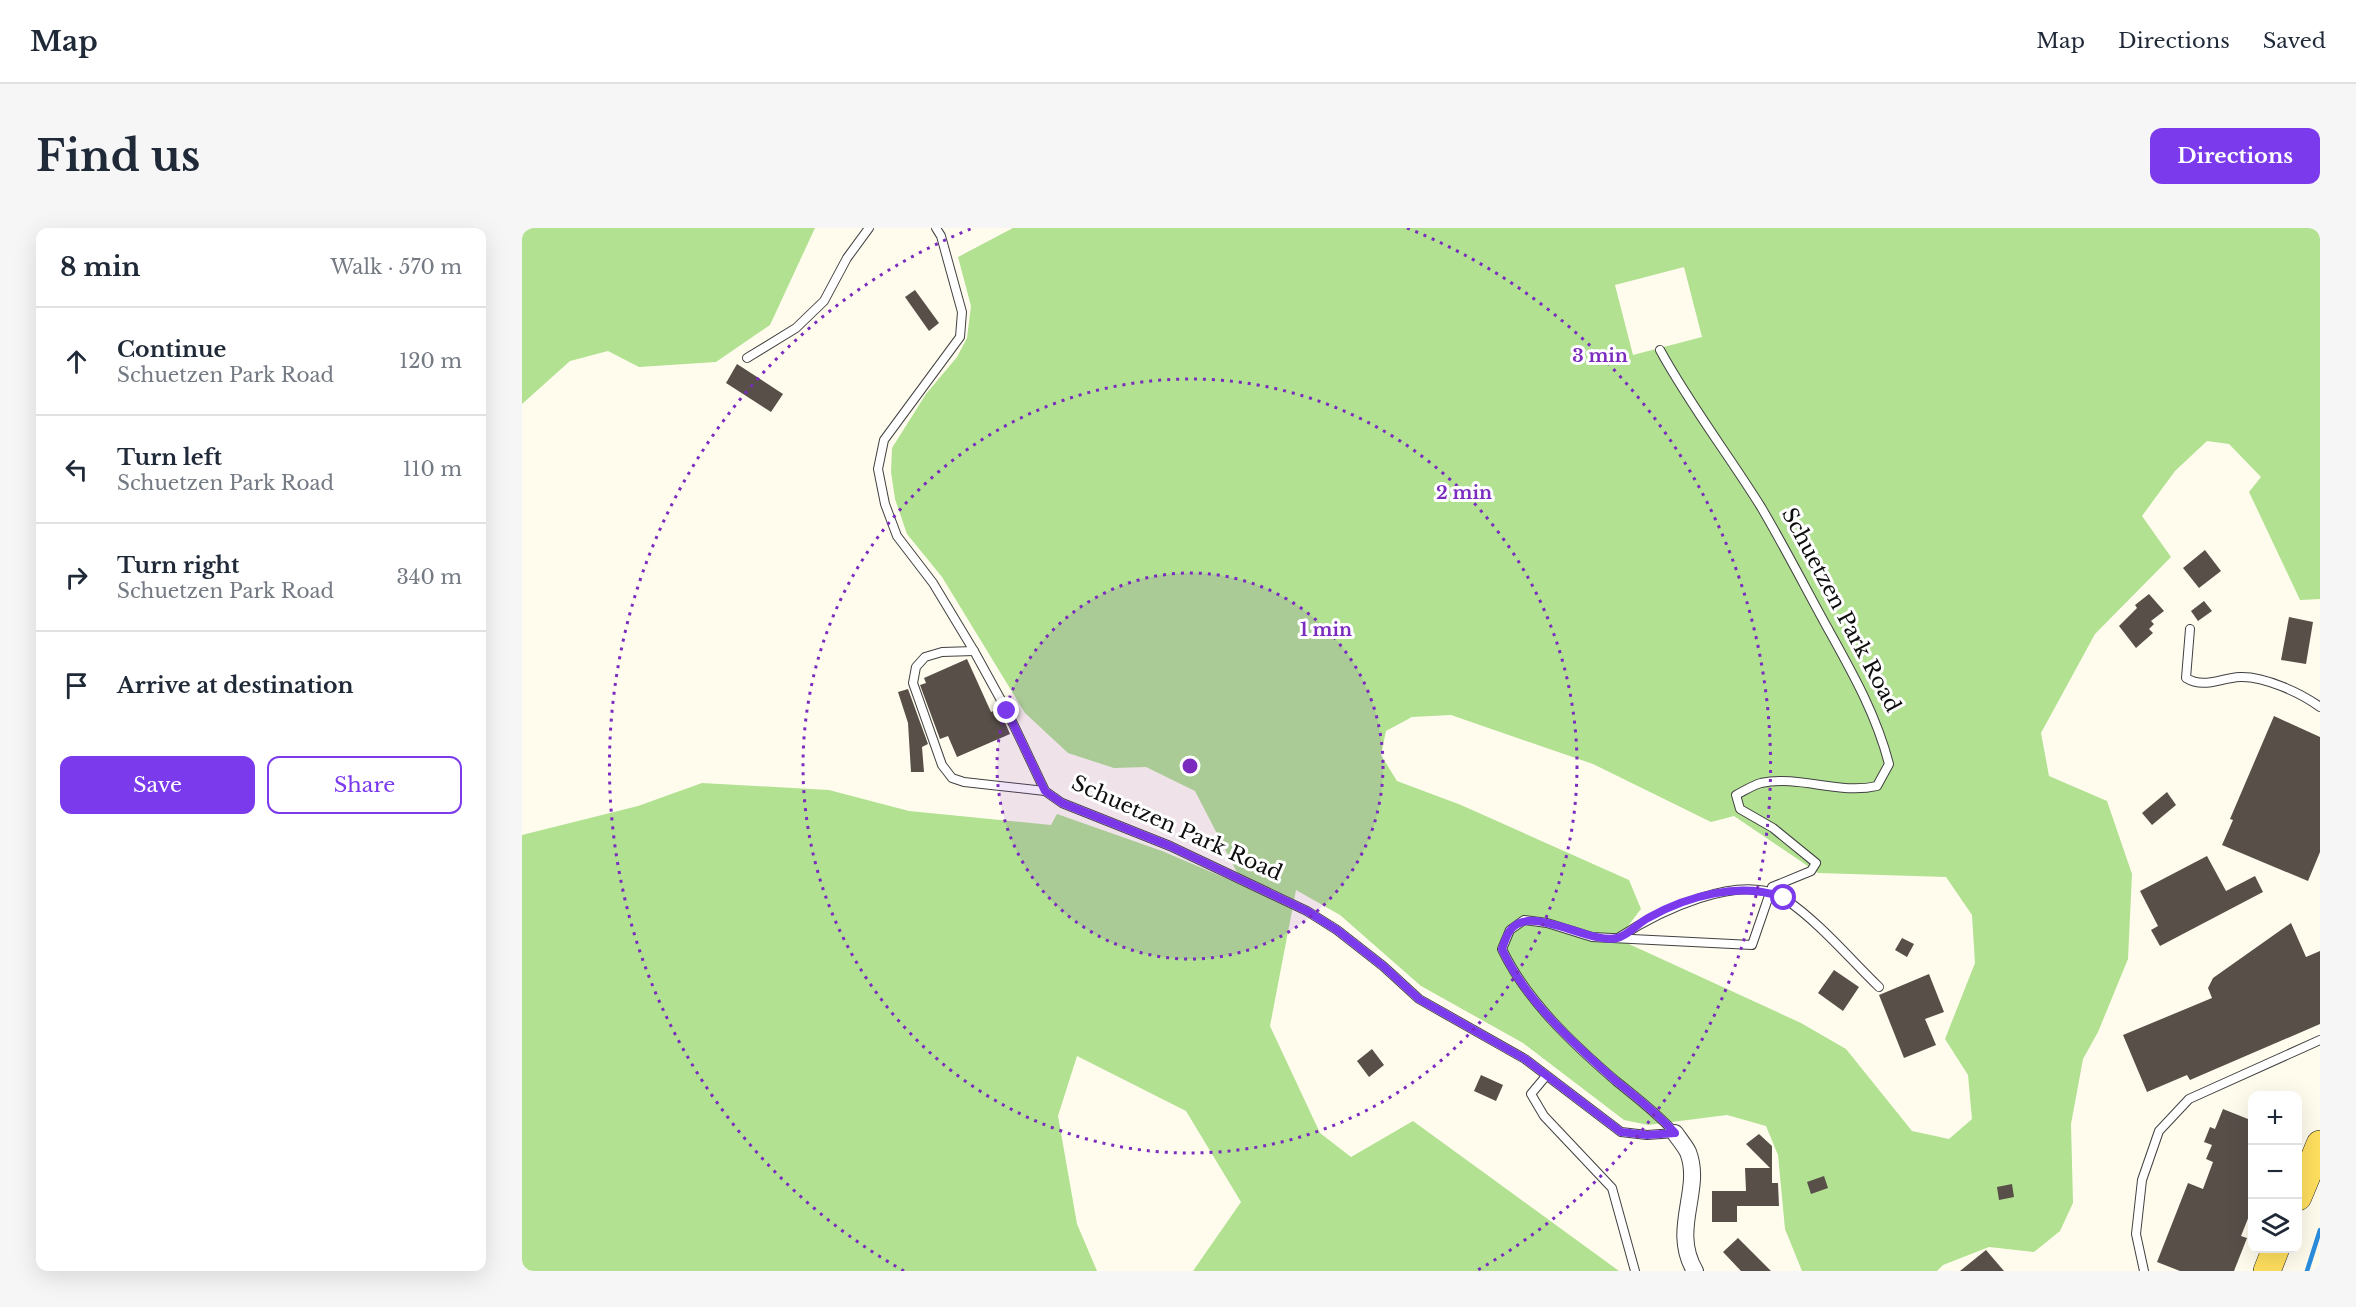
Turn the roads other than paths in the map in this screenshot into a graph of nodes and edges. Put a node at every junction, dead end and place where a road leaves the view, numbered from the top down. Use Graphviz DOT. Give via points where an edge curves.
graph roads {
  1 [pos="869,228"];
  2 [pos="936,228"];
  3 [pos="1660,350"];
  4 [pos="747,358"];
  5 [pos="2190,629"];
  6 [pos="974,651"];
  7 [pos="2320,707"];
  8 [pos="1045,791"];
  9 [pos="1769,892"];
  10 [pos="1617,938"];
  11 [pos="1879,987"];
  12 [pos="2320,1040"];
  13 [pos="1546,1076"];
  14 [pos="1675,1133"];
  15 [pos="2320,1144"];
  16 [pos="2302,1187"];
  17 [pos="2274,1253"];
  18 [pos="1635,1271"];
  19 [pos="1695,1271"];
  20 [pos="2144,1271"];
  21 [pos="2267,1271"];
  1 -- 4 [label="lane" via="824,301 796,328"];
  2 -- 6 [label="lane, Schuetzen Park Road" via="962,312 960,337 884,440 878,469 897,536 933,583"];
  3 -- 9 [label="lane, Schuetzen Park Road" via="1789,557 1862,691 1889,764 1877,786 1857,790 1811,783 1762,783 1736,795 1740,810 1773,828 1816,862 1812,871 1781,881"];
  5 -- 7 [label="lane" via="2185,669 2186,678 2192,682 2199,685 2241,677 2283,687"];
  6 -- 8 [label="lane, Schuetzen Park Road"];
  6 -- 8 [label="lane" via="942,652 926,657 916,667 912,682 942,765 952,778 964,782"];
  8 -- 13 [label="lane, Schuetzen Park Road" via="1062,803 1170,846 1307,911 1383,966 1419,999 1525,1059"];
  9 -- 10 [label="lane" via="1708,894 1649,917"];
  9 -- 10 [label="lane" via="1752,945"];
  9 -- 11 [label="lane" via="1784,898"];
  10 -- 14 [label="lane" via="1592,937 1524,920 1510,930 1502,949 1513,974 1550,1016"];
  12 -- 20 [label="lane" via="2189,1099 2159,1131 2142,1180 2136,1234"];
  13 -- 14 [label="lane, Schuetzen Park Road" via="1621,1132"];
  13 -- 18 [label="lane" via="1531,1094 1544,1116 1611,1188"];
  14 -- 19 [label="street" via="1688,1153 1691,1177 1684,1229 1688,1258"];
  15 -- 16 [label="main road"];
  17 -- 21 [label="main road"];
}
